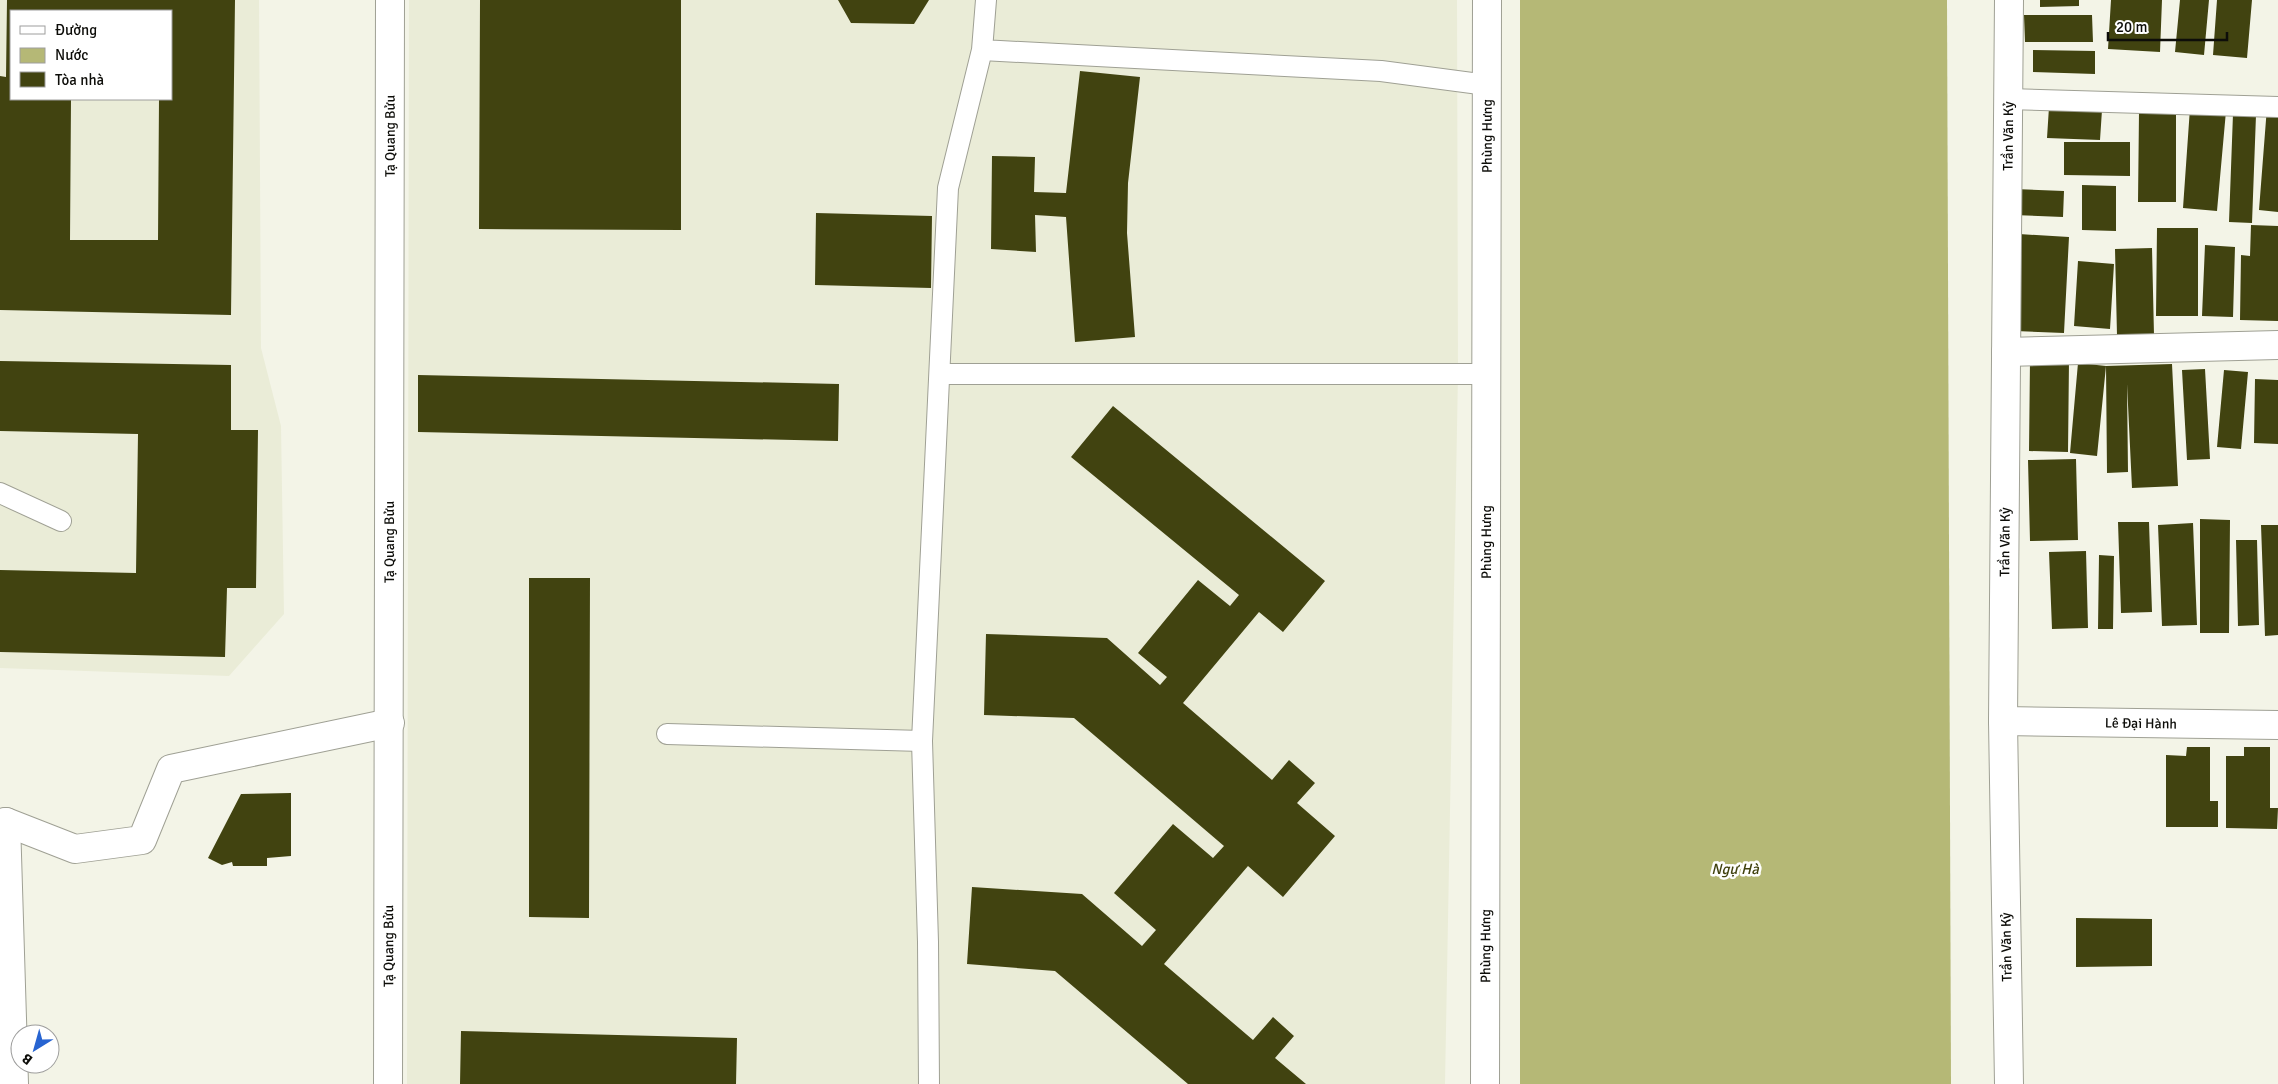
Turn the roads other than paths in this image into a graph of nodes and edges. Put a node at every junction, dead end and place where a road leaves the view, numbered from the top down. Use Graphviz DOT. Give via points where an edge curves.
graph roads {
  1 [pos="390,0"];
  2 [pos="986,0"];
  3 [pos="1487,0"];
  4 [pos="2009,0"];
  5 [pos="982,50"];
  6 [pos="1487,85"];
  7 [pos="2007,98"];
  8 [pos="2278,107"];
  9 [pos="2278,345"];
  10 [pos="2006,352"];
  11 [pos="940,374"];
  12 [pos="1488,374"];
  13 [pos="0,493"];
  14 [pos="61,521"];
  15 [pos="2003,721"];
  16 [pos="390,723"];
  17 [pos="2278,726"];
  18 [pos="667,734"];
  19 [pos="922,740"];
  20 [pos="3,823"];
  21 [pos="14,1084"];
  22 [pos="388,1084"];
  23 [pos="929,1084"];
  24 [pos="1485,1084"];
  25 [pos="2008,1084"];
  1 -- 16 [label="street, Tạ Quang Bửu"];
  2 -- 5 [label="lane"];
  3 -- 6 [label="street, Phùng Hưng"];
  4 -- 7 [label="street, Trần Văn Kỷ"];
  5 -- 6 [label="lane" via="1381,71"];
  5 -- 11 [label="lane" via="948,188"];
  6 -- 12 [label="street, Phùng Hưng"];
  7 -- 8 [label="lane"];
  7 -- 10 [label="street, Trần Văn Kỷ"];
  9 -- 10 [label="street"];
  10 -- 15 [label="street, Trần Văn Kỷ"];
  11 -- 12 [label="lane"];
  11 -- 19 [label="lane"];
  12 -- 24 [label="street, Phùng Hưng"];
  13 -- 14 [label="lane"];
  15 -- 17 [label="street, Lê Đại Hành"];
  15 -- 25 [label="street, Trần Văn Kỷ"];
  16 -- 20 [label="street" via="171,769 142,840 75,849"];
  16 -- 22 [label="street, Tạ Quang Bửu"];
  18 -- 19 [label="lane"];
  19 -- 23 [label="lane"];
  20 -- 21 [label="street"];
}
